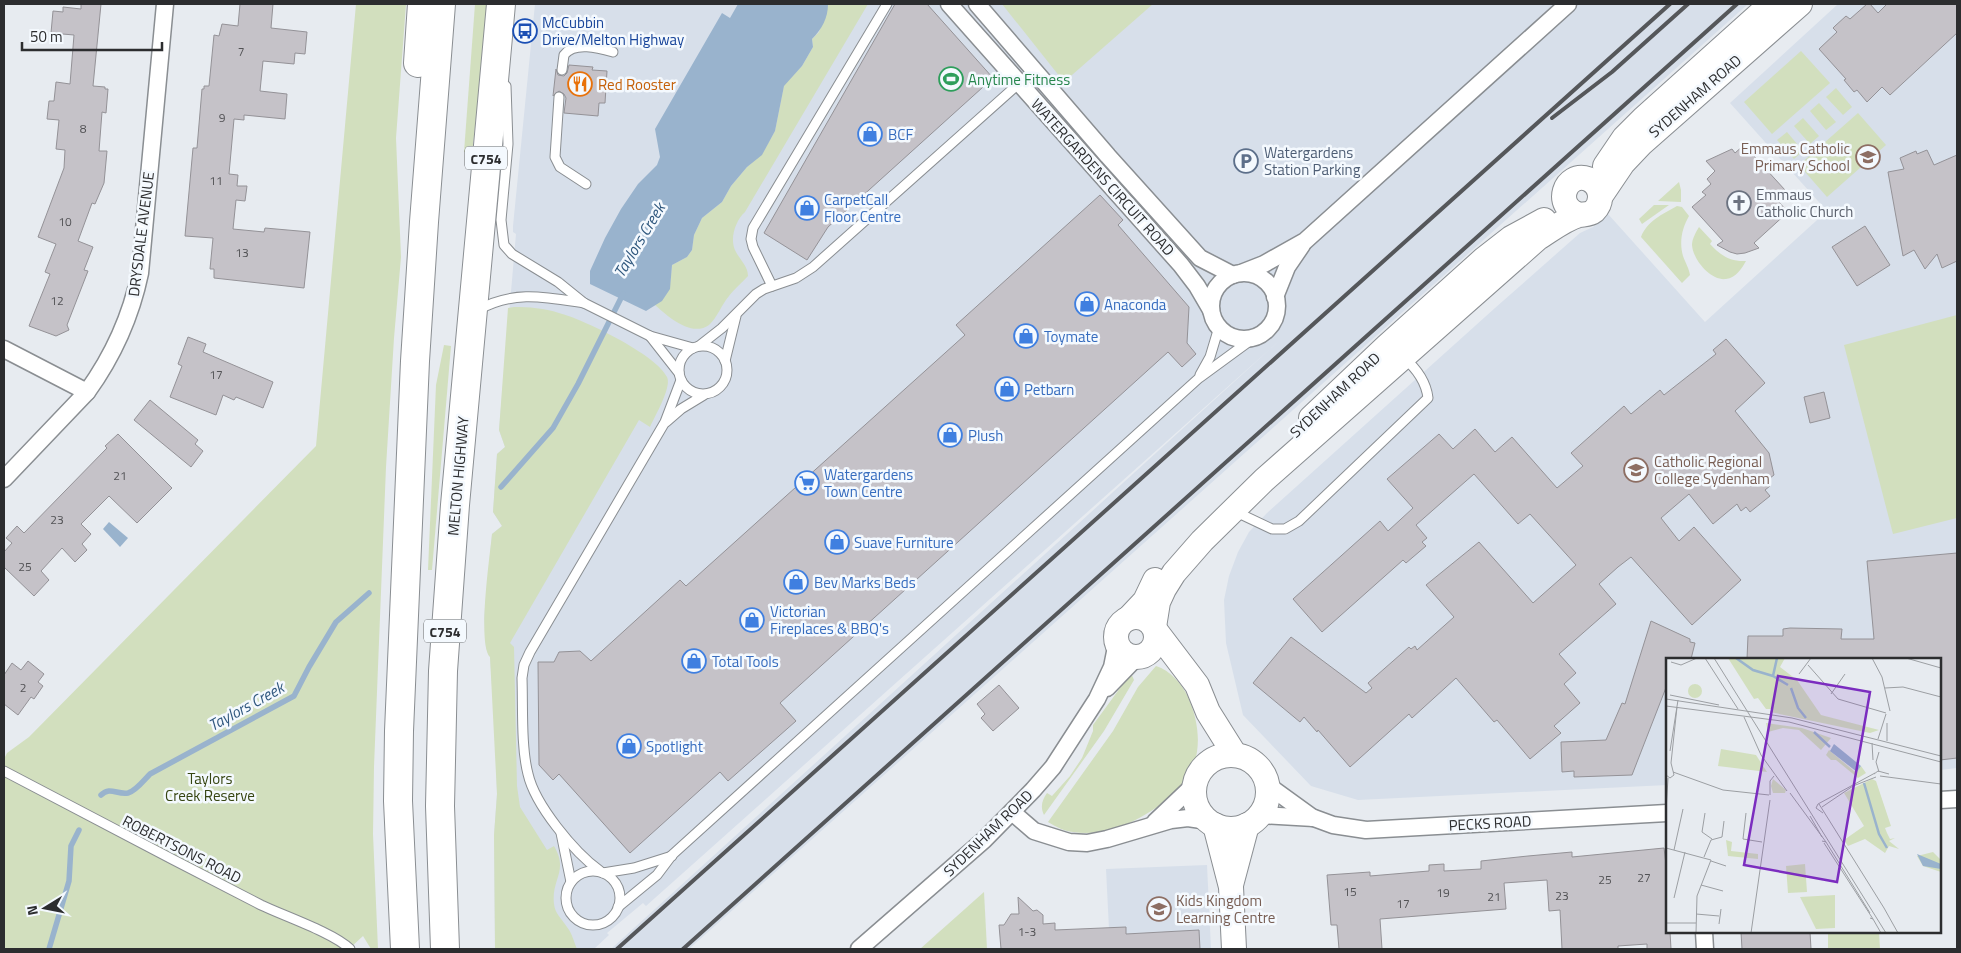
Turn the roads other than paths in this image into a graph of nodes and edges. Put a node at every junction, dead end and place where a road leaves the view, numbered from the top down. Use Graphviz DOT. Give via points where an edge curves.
graph roads {
  1 [pos="165,4"];
  2 [pos="422,4"];
  3 [pos="441,4"];
  4 [pos="501,4"];
  5 [pos="886,4"];
  6 [pos="949,4"];
  7 [pos="977,4"];
  8 [pos="1568,4"];
  9 [pos="1771,4"];
  10 [pos="1800,4"];
  11 [pos="614,52"];
  12 [pos="562,70"];
  13 [pos="1034,70"];
  14 [pos="1020,84"];
  15 [pos="559,97"];
  16 [pos="1584,178"];
  17 [pos="586,184"];
  18 [pos="1564,196"];
  19 [pos="1600,198"];
  20 [pos="1580,215"];
  21 [pos="424,222"];
  22 [pos="1305,240"];
  23 [pos="1237,274"];
  24 [pos="772,286"];
  25 [pos="1275,297"];
  26 [pos="584,303"];
  27 [pos="1211,310"];
  28 [pos="472,313"];
  29 [pos="737,313"];
  30 [pos="1218,327"];
  31 [pos="650,336"];
  32 [pos="1255,337"];
  33 [pos="696,347"];
  34 [pos="4,349"];
  35 [pos="1394,352"];
  36 [pos="725,361"];
  37 [pos="680,377"];
  38 [pos="1199,378"];
  39 [pos="87,392"];
  40 [pos="708,394"];
  41 [pos="665,422"];
  42 [pos="4,480"];
  43 [pos="1234,510"];
  44 [pos="1129,618"];
  45 [pos="1155,629"];
  46 [pos="1117,642"];
  47 [pos="1141,656"];
  48 [pos="1186,672"];
  49 [pos="1097,699"];
  50 [pos="1208,712"];
  51 [pos="1235,755"];
  52 [pos="4,771"];
  53 [pos="1196,779"];
  54 [pos="1266,784"];
  55 [pos="1957,799"];
  56 [pos="1941,800"];
  57 [pos="1012,812"];
  58 [pos="1666,814"];
  59 [pos="1314,818"];
  60 [pos="1253,820"];
  61 [pos="1211,823"];
  62 [pos="1154,824"];
  63 [pos="560,832"];
  64 [pos="672,856"];
  65 [pos="601,872"];
  66 [pos="571,882"];
  67 [pos="1230,887"];
  68 [pos="618,908"];
  69 [pos="1704,933"];
  70 [pos="350,949"];
  71 [pos="405,949"];
  72 [pos="445,949"];
  73 [pos="859,949"];
  74 [pos="1234,949"];
  75 [pos="1706,949"];
  1 -- 39 [label="street, DRYSDALE AVENUE" via="138,280 120,336"];
  2 -- 21 [label="highway" via="414,119"];
  3 -- 21 [label="highway, C754"];
  4 -- 26 [label="lane" via="508,128 502,220 504,245 512,254 558,282"];
  4 -- 28 [label="highway, MELTON HIGHWAY / C754"];
  5 -- 24 [label="lane" via="753,228 753,246"];
  6 -- 14 [label="street, WATERGARDENS CIRCUIT ROAD"];
  7 -- 13 [label="street, WATERGARDENS CIRCUIT ROAD"];
  8 -- 22 [label="street"];
  9 -- 16 [label="street, SYDENHAM ROAD" via="1637,125 1624,138 1608,164"];
  10 -- 19 [label="street, SYDENHAM ROAD" via="1641,144"];
  11 -- 12 [label="lane" via="573,48 564,55"];
  13 -- 14 [label="lane"];
  13 -- 23 [label="street, WATERGARDENS CIRCUIT ROAD" via="1200,258 1221,270"];
  14 -- 24 [label="lane" via="813,267 796,278"];
  14 -- 27 [label="street, WATERGARDENS CIRCUIT ROAD" via="1182,265"];
  15 -- 17 [label="lane" via="555,158 560,166"];
  16 -- 18 [label="street" via="1568,184"];
  16 -- 19 [label="street" via="1598,187"];
  18 -- 20 [label="street" via="1570,210"];
  18 -- 35 [label="street, SYDENHAM ROAD" via="1546,218 1511,238 1484,259"];
  19 -- 20 [label="street" via="1595,209"];
  20 -- 35 [label="street, SYDENHAM ROAD" via="1538,238"];
  21 -- 71 [label="highway, C754" via="399,731 398,801"];
  22 -- 23 [label="street" via="1264,264"];
  22 -- 25 [label="street"];
  23 -- 25 [label="street" via="1252,274 1262,279"];
  23 -- 27 [label="street" via="1220,283 1213,295"];
  24 -- 29 [label="lane" via="756,294"];
  25 -- 32 [label="street" via="1276,307 1270,325"];
  26 -- 28 [label="lane" via="518,296 497,301"];
  26 -- 31 [label="lane"];
  27 -- 30 [label="street"];
  28 -- 72 [label="highway, MELTON HIGHWAY / C754" via="441,715 440,815"];
  29 -- 33 [label="lane"];
  29 -- 36 [label="lane"];
  30 -- 32 [label="street" via="1235,338"];
  30 -- 38 [label="lane" via="1210,357"];
  31 -- 33 [label="lane"];
  31 -- 37 [label="lane"];
  32 -- 38 [label="lane"];
  33 -- 36 [label="lane" via="714,349"];
  33 -- 37 [label="lane" via="681,358"];
  34 -- 39 [label="street"];
  35 -- 43 [label="street, SYDENHAM ROAD"];
  35 -- 43 [label="lane" via="1413,366 1427,387 1428,398 1299,521 1285,529 1272,529"];
  35 -- 44 [label="street, SYDENHAM ROAD" via="1199,524 1170,558 1145,601"];
  36 -- 40 [label="lane" via="727,374 724,382"];
  37 -- 40 [label="lane" via="692,392"];
  37 -- 41 [label="lane"];
  38 -- 64 [label="lane"];
  39 -- 42 [label="street, DRYSDALE AVENUE"];
  40 -- 41 [label="lane"];
  41 -- 63 [label="lane" via="524,666 528,775"];
  43 -- 45 [label="street, SYDENHAM ROAD" via="1174,573 1158,602"];
  44 -- 45 [label="street" via="1146,619"];
  44 -- 46 [label="street" via="1120,625"];
  45 -- 47 [label="street" via="1155,643"];
  45 -- 48 [label="street"];
  46 -- 47 [label="street" via="1122,651"];
  46 -- 49 [label="street, SYDENHAM ROAD" via="1112,667"];
  47 -- 48 [label="street" via="1165,661"];
  47 -- 49 [label="street, SYDENHAM ROAD"];
  48 -- 50 [label="street" via="1202,693"];
  49 -- 57 [label="street, SYDENHAM ROAD" via="1053,767"];
  50 -- 51 [label="street"];
  50 -- 53 [label="street" via="1204,756"];
  51 -- 53 [label="street" via="1214,759 1205,765"];
  51 -- 54 [label="street" via="1255,764"];
  52 -- 70 [label="lane, ROBERTSONS ROAD" via="107,827"];
  53 -- 61 [label="street" via="1196,805"];
  53 -- 62 [label="street"];
  54 -- 59 [label="street, PECKS ROAD"];
  54 -- 60 [label="street" via="1265,806"];
  55 -- 56 [label="street"];
  57 -- 62 [label="street" via="1034,831 1069,842 1107,839"];
  57 -- 73 [label="street, SYDENHAM ROAD"];
  58 -- 59 [label="street, PECKS ROAD" via="1366,830"];
  59 -- 60 [label="street, PECKS ROAD"];
  60 -- 61 [label="street" via="1231,828"];
  60 -- 67 [label="street"];
  61 -- 62 [label="street" via="1188,818"];
  61 -- 67 [label="street"];
  63 -- 65 [label="lane" via="588,863"];
  63 -- 66 [label="lane"];
  64 -- 65 [label="lane" via="634,868"];
  64 -- 68 [label="lane" via="657,875"];
  65 -- 66 [label="lane" via="584,872"];
  65 -- 68 [label="lane" via="616,883 620,899"];
  66 -- 68 [label="lane" via="567,890 568,908 580,921 598,924 606,921"];
  67 -- 74 [label="street"];
  69 -- 75 [label="street"];
}
